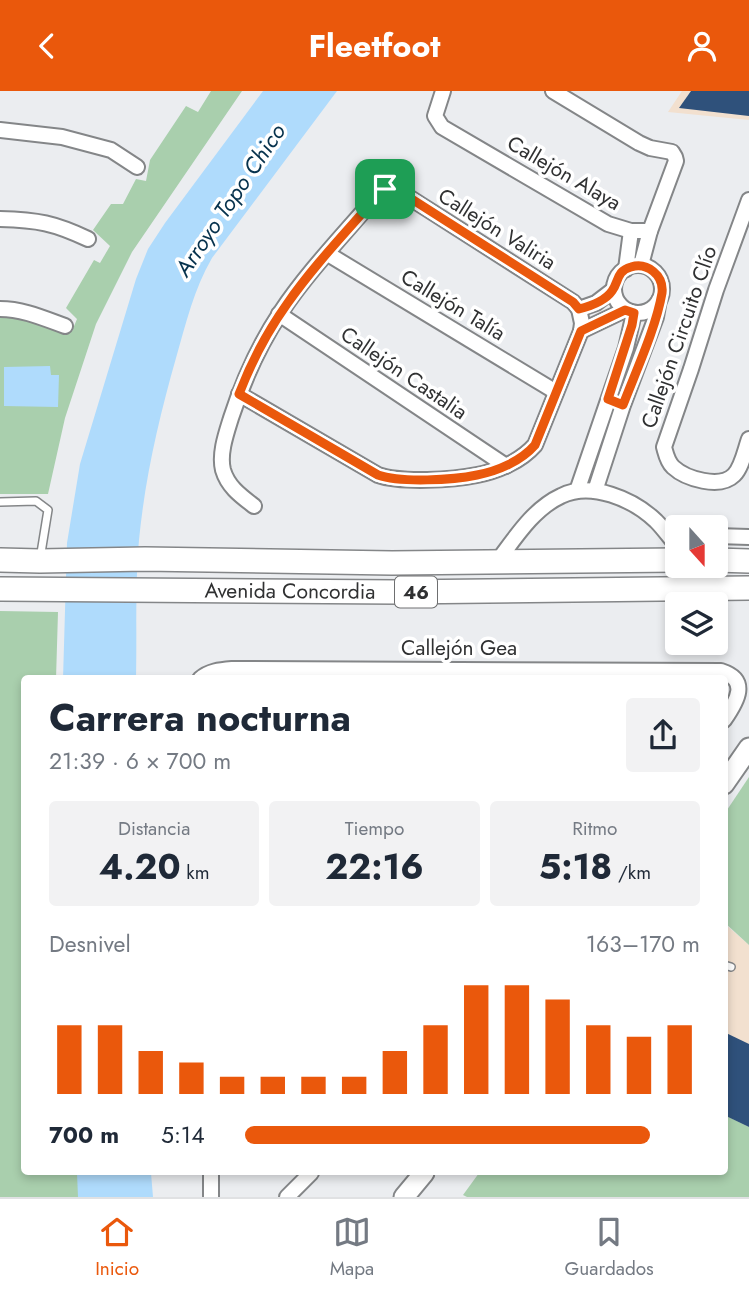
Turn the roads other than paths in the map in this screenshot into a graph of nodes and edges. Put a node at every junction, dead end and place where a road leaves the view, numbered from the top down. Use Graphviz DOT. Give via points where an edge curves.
graph roads {
  1 [pos="443,91"];
  2 [pos="553,91"];
  3 [pos="0,130"];
  4 [pos="138,167"];
  5 [pos="749,200"];
  6 [pos="0,219"];
  7 [pos="631,231"];
  8 [pos="650,231"];
  9 [pos="88,239"];
  10 [pos="328,254"];
  11 [pos="641,265"];
  12 [pos="626,269"];
  13 [pos="613,290"];
  14 [pos="659,300"];
  15 [pos="0,309"];
  16 [pos="579,309"];
  17 [pos="630,311"];
  18 [pos="279,314"];
  19 [pos="65,325"];
  20 [pos="581,331"];
  21 [pos="556,392"];
  22 [pos="239,394"];
  23 [pos="608,399"];
  24 [pos="623,405"];
  25 [pos="749,439"];
  26 [pos="506,466"];
  27 [pos="577,491"];
  28 [pos="595,491"];
  29 [pos="0,502"];
  30 [pos="254,506"];
  31 [pos="665,530"];
  32 [pos="728,536"];
  33 [pos="749,537"];
  34 [pos="749,549"];
  35 [pos="728,556"];
  36 [pos="0,560"];
  37 [pos="665,560"];
  38 [pos="728,560"];
  39 [pos="40,561"];
  40 [pos="749,561"];
  41 [pos="497,562"];
  42 [pos="747,588"];
  43 [pos="0,589"];
  44 [pos="547,674"];
  45 [pos="208,675"];
  46 [pos="728,715"];
  47 [pos="749,748"];
  48 [pos="728,778"];
  49 [pos="211,1175"];
  50 [pos="309,1175"];
  51 [pos="422,1175"];
  52 [pos="211,1197"];
  53 [pos="287,1197"];
  54 [pos="404,1197"];
  1 -- 7 [label="street, Callejón Alaya" via="435,116 442,127 608,224"];
  2 -- 8 [label="street" via="639,143 674,154 676,161"];
  3 -- 4 [label="street" via="62,137 111,150"];
  5 -- 25 [label="street, Callejón Circuito Clío" via="664,447 673,467 706,482 725,480 736,473"];
  6 -- 9 [label="street" via="31,219"];
  7 -- 8 [label="street, Callejón Alaya"];
  7 -- 12 [label="street"];
  8 -- 11 [label="street"];
  10 -- 16 [label="street, Callejón Valiria" via="380,193 396,189"];
  10 -- 18 [label="street"];
  10 -- 21 [label="street, Callejón Talía"];
  11 -- 12 [label="street"];
  11 -- 14 [label="street" via="659,279"];
  12 -- 13 [label="street"];
  13 -- 16 [label="street"];
  13 -- 17 [label="street" via="617,301"];
  14 -- 17 [label="street" via="647,311"];
  14 -- 24 [label="street"];
  15 -- 19 [label="street" via="23,311"];
  16 -- 20 [label="street"];
  17 -- 20 [label="street"];
  17 -- 23 [label="street" via="626,348"];
  18 -- 22 [label="street"];
  18 -- 26 [label="street, Callejón Castalia"];
  20 -- 21 [label="street"];
  21 -- 26 [label="street" via="535,445"];
  22 -- 26 [label="street" via="372,473 388,478 428,480 477,475"];
  22 -- 30 [label="street" via="222,452 223,469 229,485"];
  23 -- 24 [label="street"];
  23 -- 27 [label="street"];
  24 -- 28 [label="street"];
  27 -- 28 [label="street"];
  27 -- 41 [label="street" via="536,514"];
  28 -- 31 [label="street" via="632,505"];
  29 -- 39 [label="lane" via="36,501 48,510"];
  32 -- 33 [label="street"];
  34 -- 35 [label="main road"];
  36 -- 39 [label="main road, Avenida Concordia / 46"];
  37 -- 41 [label="main road, Avenida Concordia / 46"];
  38 -- 40 [label="main road"];
  39 -- 41 [label="main road, Avenida Concordia / 46"];
  42 -- 43 [label="main road, Avenida Concordia / 46" via="398,592"];
  44 -- 45 [label="street, Callejón Gea" via="232,669"];
  44 -- 46 [label="street, Callejón Gea" via="721,671 733,674 740,684 738,701"];
  47 -- 48 [label="street"];
  49 -- 52 [label="street"];
  50 -- 53 [label="street"];
  51 -- 54 [label="street"];
}
